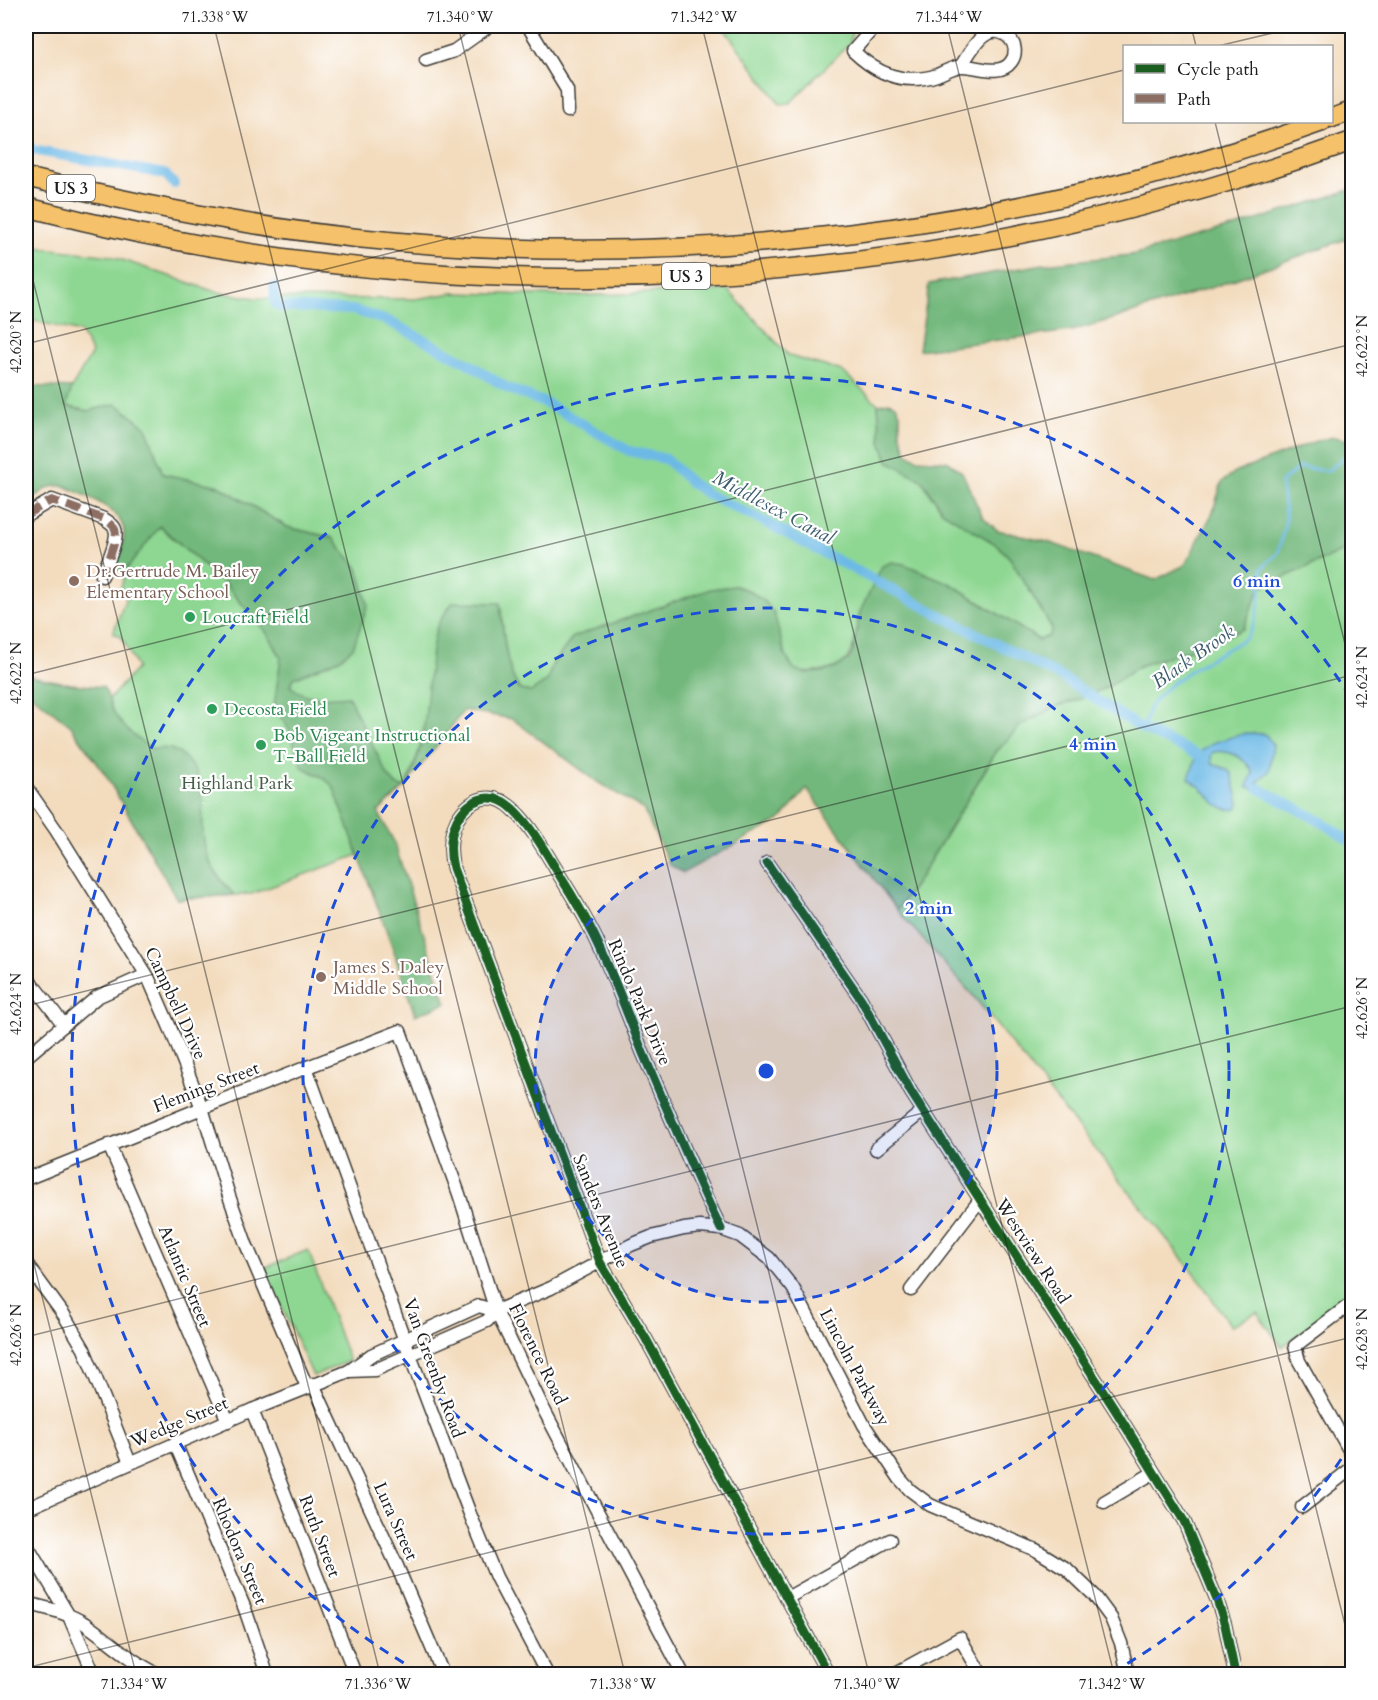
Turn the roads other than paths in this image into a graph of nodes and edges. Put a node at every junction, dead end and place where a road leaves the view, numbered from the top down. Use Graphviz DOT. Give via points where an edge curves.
graph roads {
  1 [pos="489,26"];
  2 [pos="528,26"];
  3 [pos="875,26"];
  4 [pos="426,60"];
  5 [pos="961,66"];
  6 [pos="568,111"];
  7 [pos="1353,111"];
  8 [pos="1333,118"];
  9 [pos="1319,123"];
  10 [pos="1353,141"];
  11 [pos="26,168"];
  12 [pos="26,177"];
  13 [pos="117,199"];
  14 [pos="26,207"];
  15 [pos="26,515"];
  16 [pos="102,576"];
  17 [pos="26,788"];
  18 [pos="504,802"];
  19 [pos="767,863"];
  20 [pos="146,975"];
  21 [pos="26,976"];
  22 [pos="64,1025"];
  23 [pos="400,1031"];
  24 [pos="26,1057"];
  25 [pos="306,1067"];
  26 [pos="202,1108"];
  27 [pos="923,1111"];
  28 [pos="109,1145"];
  29 [pos="876,1149"];
  30 [pos="26,1179"];
  31 [pos="980,1200"];
  32 [pos="721,1229"];
  33 [pos="600,1262"];
  34 [pos="26,1263"];
  35 [pos="911,1290"];
  36 [pos="1353,1303"];
  37 [pos="496,1311"];
  38 [pos="404,1341"];
  39 [pos="410,1355"];
  40 [pos="349,1371"];
  41 [pos="310,1385"];
  42 [pos="252,1410"];
  43 [pos="228,1421"];
  44 [pos="175,1443"];
  45 [pos="1353,1455"];
  46 [pos="130,1463"];
  47 [pos="1353,1468"];
  48 [pos="1153,1473"];
  49 [pos="1104,1502"];
  50 [pos="1302,1507"];
  51 [pos="26,1509"];
  52 [pos="890,1540"];
  53 [pos="26,1545"];
  54 [pos="787,1598"];
  55 [pos="26,1603"];
  56 [pos="69,1616"];
  57 [pos="94,1674"];
  58 [pos="158,1674"];
  59 [pos="267,1674"];
  60 [pos="355,1674"];
  61 [pos="443,1674"];
  62 [pos="547,1674"];
  63 [pos="683,1674"];
  64 [pos="828,1674"];
  65 [pos="894,1674"];
  66 [pos="981,1674"];
  67 [pos="1128,1674"];
  68 [pos="1235,1674"];
  1 -- 4 [label="street" via="454,51"];
  2 -- 6 [label="street" via="567,90"];
  3 -- 5 [label="street" via="853,51 874,68 898,79 925,78"];
  7 -- 8 [label="highway"];
  9 -- 13 [label="highway, US 3" via="1186,166 1051,200 880,230 741,244 567,250 405,242 254,225"];
  10 -- 14 [label="highway, US 3" via="1204,190 1034,232 897,257 722,275 545,278 360,267 197,244"];
  11 -- 13 [label="highway"];
  12 -- 13 [label="highway, US 3"];
  15 -- 16 [label="street" via="52,500 109,523 116,534"];
  17 -- 20 [label="street, Campbell Drive"];
  18 -- 32 [label="street, Rindo Park Drive" via="525,822 594,935"];
  18 -- 33 [label="street, Sanders Avenue" via="487,796 468,806 453,830 450,855"];
  19 -- 27 [label="street, Westview Road" via="861,999"];
  20 -- 22 [label="street" via="98,997"];
  20 -- 26 [label="street, Campbell Drive"];
  21 -- 22 [label="street"];
  22 -- 24 [label="street"];
  23 -- 25 [label="street, Fleming Street"];
  23 -- 37 [label="street, Florence Road"];
  25 -- 26 [label="street, Fleming Street"];
  25 -- 38 [label="street, Van Greenby Road"];
  26 -- 28 [label="street, Fleming Street"];
  26 -- 41 [label="street, Campbell Drive" via="246,1244"];
  27 -- 29 [label="street"];
  27 -- 31 [label="street, Westview Road"];
  28 -- 30 [label="street, Fleming Street"];
  28 -- 43 [label="street, Atlantic Street"];
  31 -- 35 [label="street"];
  31 -- 48 [label="street, Westview Road"];
  32 -- 33 [label="street, Lincoln Parkway" via="692,1227 667,1232 637,1242"];
  32 -- 67 [label="street, Lincoln Parkway" via="759,1249 786,1278 864,1425 910,1490 953,1516 1053,1558 1074,1575 1111,1618"];
  33 -- 37 [label="street, Lincoln Parkway"];
  33 -- 54 [label="street, Sanders Avenue" via="646,1338"];
  34 -- 46 [label="street" via="84,1349"];
  36 -- 45 [label="street" via="1295,1346 1299,1361"];
  37 -- 38 [label="street, Lincoln Parkway" via="479,1306"];
  37 -- 39 [label="street, Lincoln Parkway" via="487,1321"];
  37 -- 63 [label="street, Florence Road"];
  38 -- 39 [label="street, Van Greenby Road"];
  38 -- 40 [label="street, Wedge Street" via="371,1355"];
  39 -- 40 [label="street, Wedge Street" via="375,1370"];
  39 -- 62 [label="street, Van Greenby Road" via="483,1546"];
  40 -- 41 [label="street, Wedge Street"];
  41 -- 42 [label="street, Wedge Street"];
  41 -- 61 [label="street, Lura Street" via="397,1566"];
  42 -- 43 [label="street, Wedge Street"];
  42 -- 60 [label="street, Ruth Street"];
  43 -- 44 [label="street, Wedge Street"];
  44 -- 46 [label="street, Wedge Street"];
  44 -- 59 [label="street, Rhodora Street" via="242,1600"];
  46 -- 51 [label="street, Wedge Street"];
  47 -- 50 [label="street"];
  48 -- 49 [label="street"];
  48 -- 68 [label="street, Westview Road" via="1184,1521 1209,1577"];
  52 -- 54 [label="street"];
  53 -- 56 [label="street"];
  54 -- 64 [label="street, Sanders Avenue"];
  55 -- 56 [label="street"];
  56 -- 57 [label="street"];
  56 -- 58 [label="street"];
  65 -- 66 [label="street" via="960,1638"];
}
